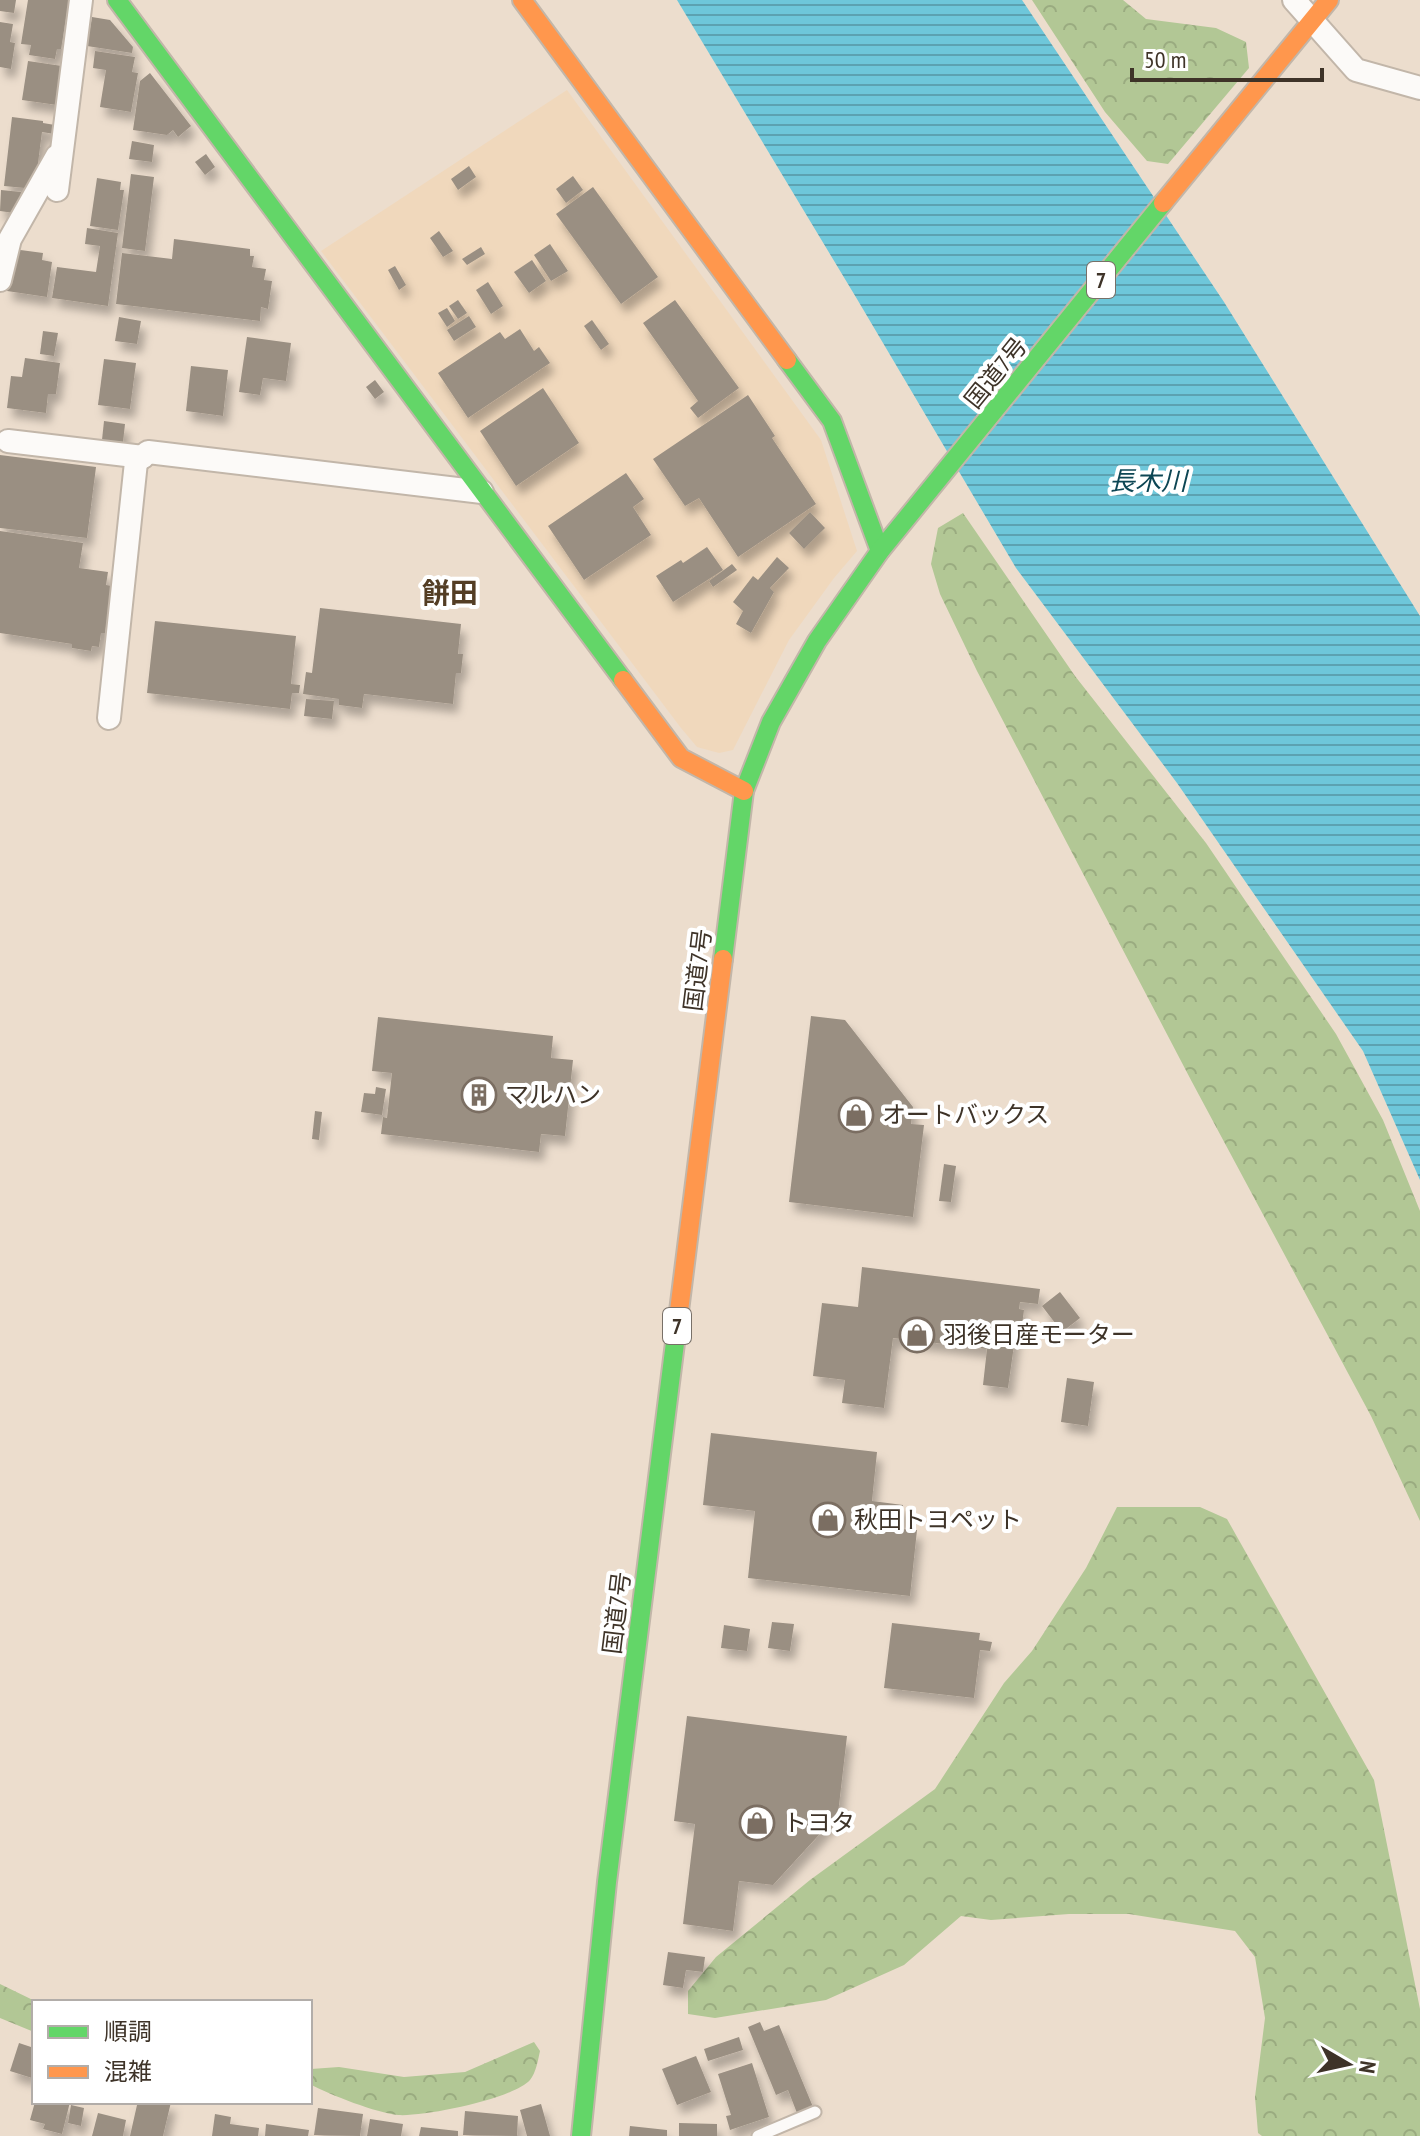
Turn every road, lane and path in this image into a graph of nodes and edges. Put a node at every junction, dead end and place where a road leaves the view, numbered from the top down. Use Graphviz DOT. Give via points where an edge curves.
graph roads {
  1 [pos="81,0"];
  2 [pos="117,0"];
  3 [pos="522,0"];
  4 [pos="1294,0"];
  5 [pos="1329,0"];
  6 [pos="1306,27"];
  7 [pos="1420,88"];
  8 [pos="62,148"];
  9 [pos="57,190"];
  10 [pos="0,280"];
  11 [pos="8,441"];
  12 [pos="143,457"];
  13 [pos="482,492"];
  14 [pos="880,551"];
  15 [pos="109,718"];
  16 [pos="744,791"];
  17 [pos="815,2112"];
  18 [pos="581,2136"];
  19 [pos="758,2136"];
  1 -- 8 [label="street"];
  2 -- 13 [label="main road"];
  3 -- 14 [label="main road" via="832,421"];
  4 -- 6 [label="street"];
  5 -- 6 [label="main road, 国道7号 / 7"];
  6 -- 7 [label="street" via="1356,70"];
  6 -- 14 [label="main road, 国道7号 / 7"];
  8 -- 9 [label="street"];
  8 -- 10 [label="street" via="10,239"];
  11 -- 12 [label="street"];
  12 -- 13 [label="street" via="148,452"];
  12 -- 15 [label="street" via="136,462"];
  13 -- 16 [label="main road" via="681,758"];
  14 -- 16 [label="main road, 国道7号 / 7" via="817,641 771,722"];
  16 -- 18 [label="main road, 国道7号 / 7" via="607,1882"];
  17 -- 19 [label="lane"];
}
